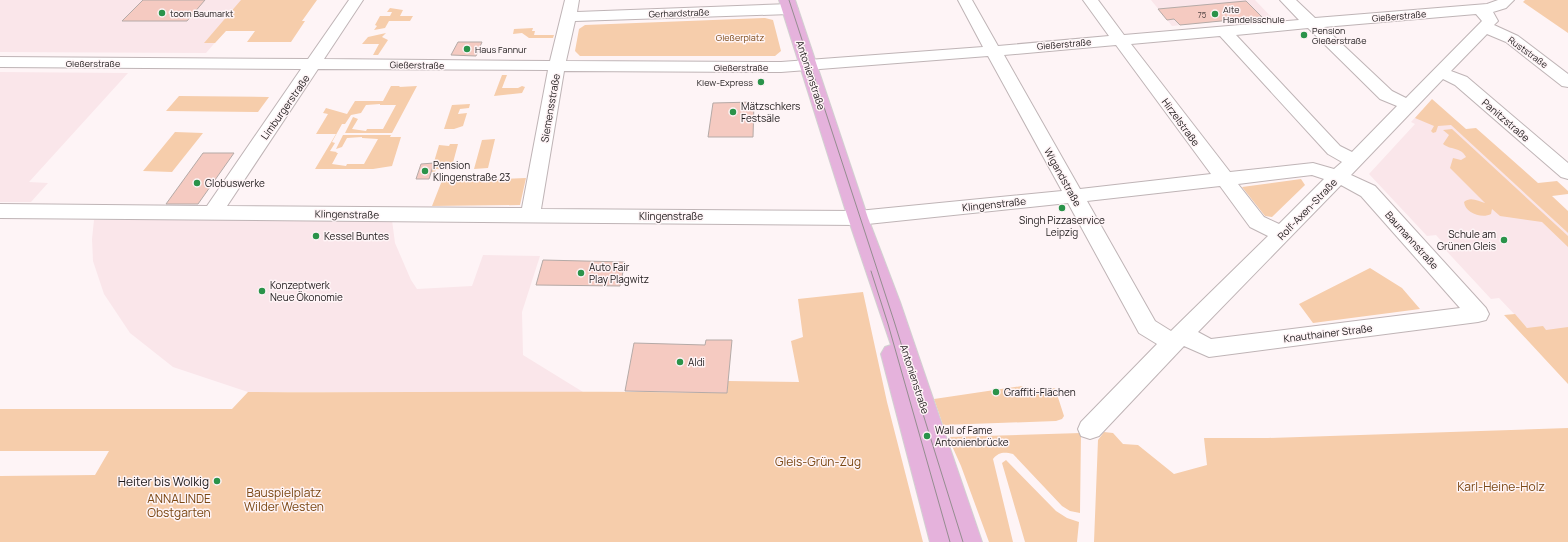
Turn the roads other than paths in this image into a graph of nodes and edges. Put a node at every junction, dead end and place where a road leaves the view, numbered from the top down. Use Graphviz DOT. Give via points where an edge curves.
graph roads {
  1 [pos="356,0"];
  2 [pos="572,0"];
  3 [pos="965,0"];
  4 [pos="1090,0"];
  5 [pos="1287,0"];
  6 [pos="1507,0"];
  7 [pos="789,5"];
  8 [pos="1479,9"];
  9 [pos="568,17"];
  10 [pos="1312,23"];
  11 [pos="1485,27"];
  12 [pos="1224,30"];
  13 [pos="1120,39"];
  14 [pos="994,51"];
  15 [pos="0,62"];
  16 [pos="315,63"];
  17 [pos="557,66"];
  18 [pos="808,66"];
  19 [pos="1440,72"];
  20 [pos="1568,82"];
  21 [pos="1408,105"];
  22 [pos="1354,160"];
  23 [pos="1568,173"];
  24 [pos="1338,176"];
  25 [pos="1223,179"];
  26 [pos="1074,196"];
  27 [pos="0,211"];
  28 [pos="212,213"];
  29 [pos="530,216"];
  30 [pos="858,218"];
  31 [pos="1282,234"];
  32 [pos="1478,314"];
  33 [pos="1177,339"];
  34 [pos="1090,429"];
  35 [pos="927,446"];
  36 [pos="944,542"];
  37 [pos="968,542"];
  1 -- 16 [label="street, Limburgerstraße"];
  2 -- 9 [label="street, Siemensstraße"];
  3 -- 14 [label="street, Wigandstraße"];
  4 -- 13 [label="street, Hirzelstraße"];
  5 -- 10 [label="street"];
  6 -- 8 [label="street" via="1497,7"];
  7 -- 9 [label="street, Gerhardstraße"];
  7 -- 18 [label="main road, Antonienstraße"];
  8 -- 10 [label="street, Gießerstraße"];
  8 -- 11 [label="street" via="1490,21"];
  9 -- 17 [label="street, Siemensstraße"];
  10 -- 12 [label="street, Gießerstraße"];
  10 -- 21 [label="street" via="1386,95"];
  11 -- 19 [label="street, Rolf-Axen-Straße"];
  11 -- 20 [label="street, Ruststraße" via="1512,39"];
  12 -- 13 [label="street, Gießerstraße"];
  12 -- 22 [label="street" via="1334,150"];
  13 -- 14 [label="street, Gießerstraße"];
  13 -- 25 [label="street, Hirzelstraße"];
  14 -- 18 [label="street, Gießerstraße"];
  14 -- 26 [label="street, Wigandstraße"];
  15 -- 16 [label="street, Gießerstraße"];
  16 -- 17 [label="street, Gießerstraße"];
  16 -- 28 [label="street, Limburgerstraße"];
  17 -- 18 [label="street, Gießerstraße"];
  17 -- 29 [label="street, Siemensstraße"];
  18 -- 30 [label="main road, Antonienstraße"];
  19 -- 21 [label="street, Rolf-Axen-Straße"];
  19 -- 23 [label="street, Panitzstraße" via="1461,81"];
  21 -- 22 [label="street, Rolf-Axen-Straße"];
  22 -- 24 [label="street, Rolf-Axen-Straße"];
  24 -- 25 [label="street, Klingenstraße" via="1313,169"];
  24 -- 31 [label="street, Rolf-Axen-Straße"];
  24 -- 32 [label="street, Baumannstraße" via="1368,191"];
  25 -- 26 [label="street, Klingenstraße"];
  25 -- 31 [label="street, Hirzelstraße" via="1257,222"];
  26 -- 30 [label="street, Klingenstraße"];
  26 -- 33 [label="street, Wigandstraße" via="1147,327"];
  27 -- 28 [label="street, Klingenstraße"];
  28 -- 29 [label="street, Klingenstraße"];
  29 -- 30 [label="street, Klingenstraße"];
  30 -- 35 [label="main road, Antonienstraße" via="889,302"];
  31 -- 33 [label="street, Rolf-Axen-Straße"];
  32 -- 33 [label="street, Knauthainer Straße" via="1209,348"];
  33 -- 34 [label="street, Rolf-Axen-Straße"];
  35 -- 36 [label="main road, Antonienstraße"];
  35 -- 37 [label="main road, Antonienstraße"];
}
